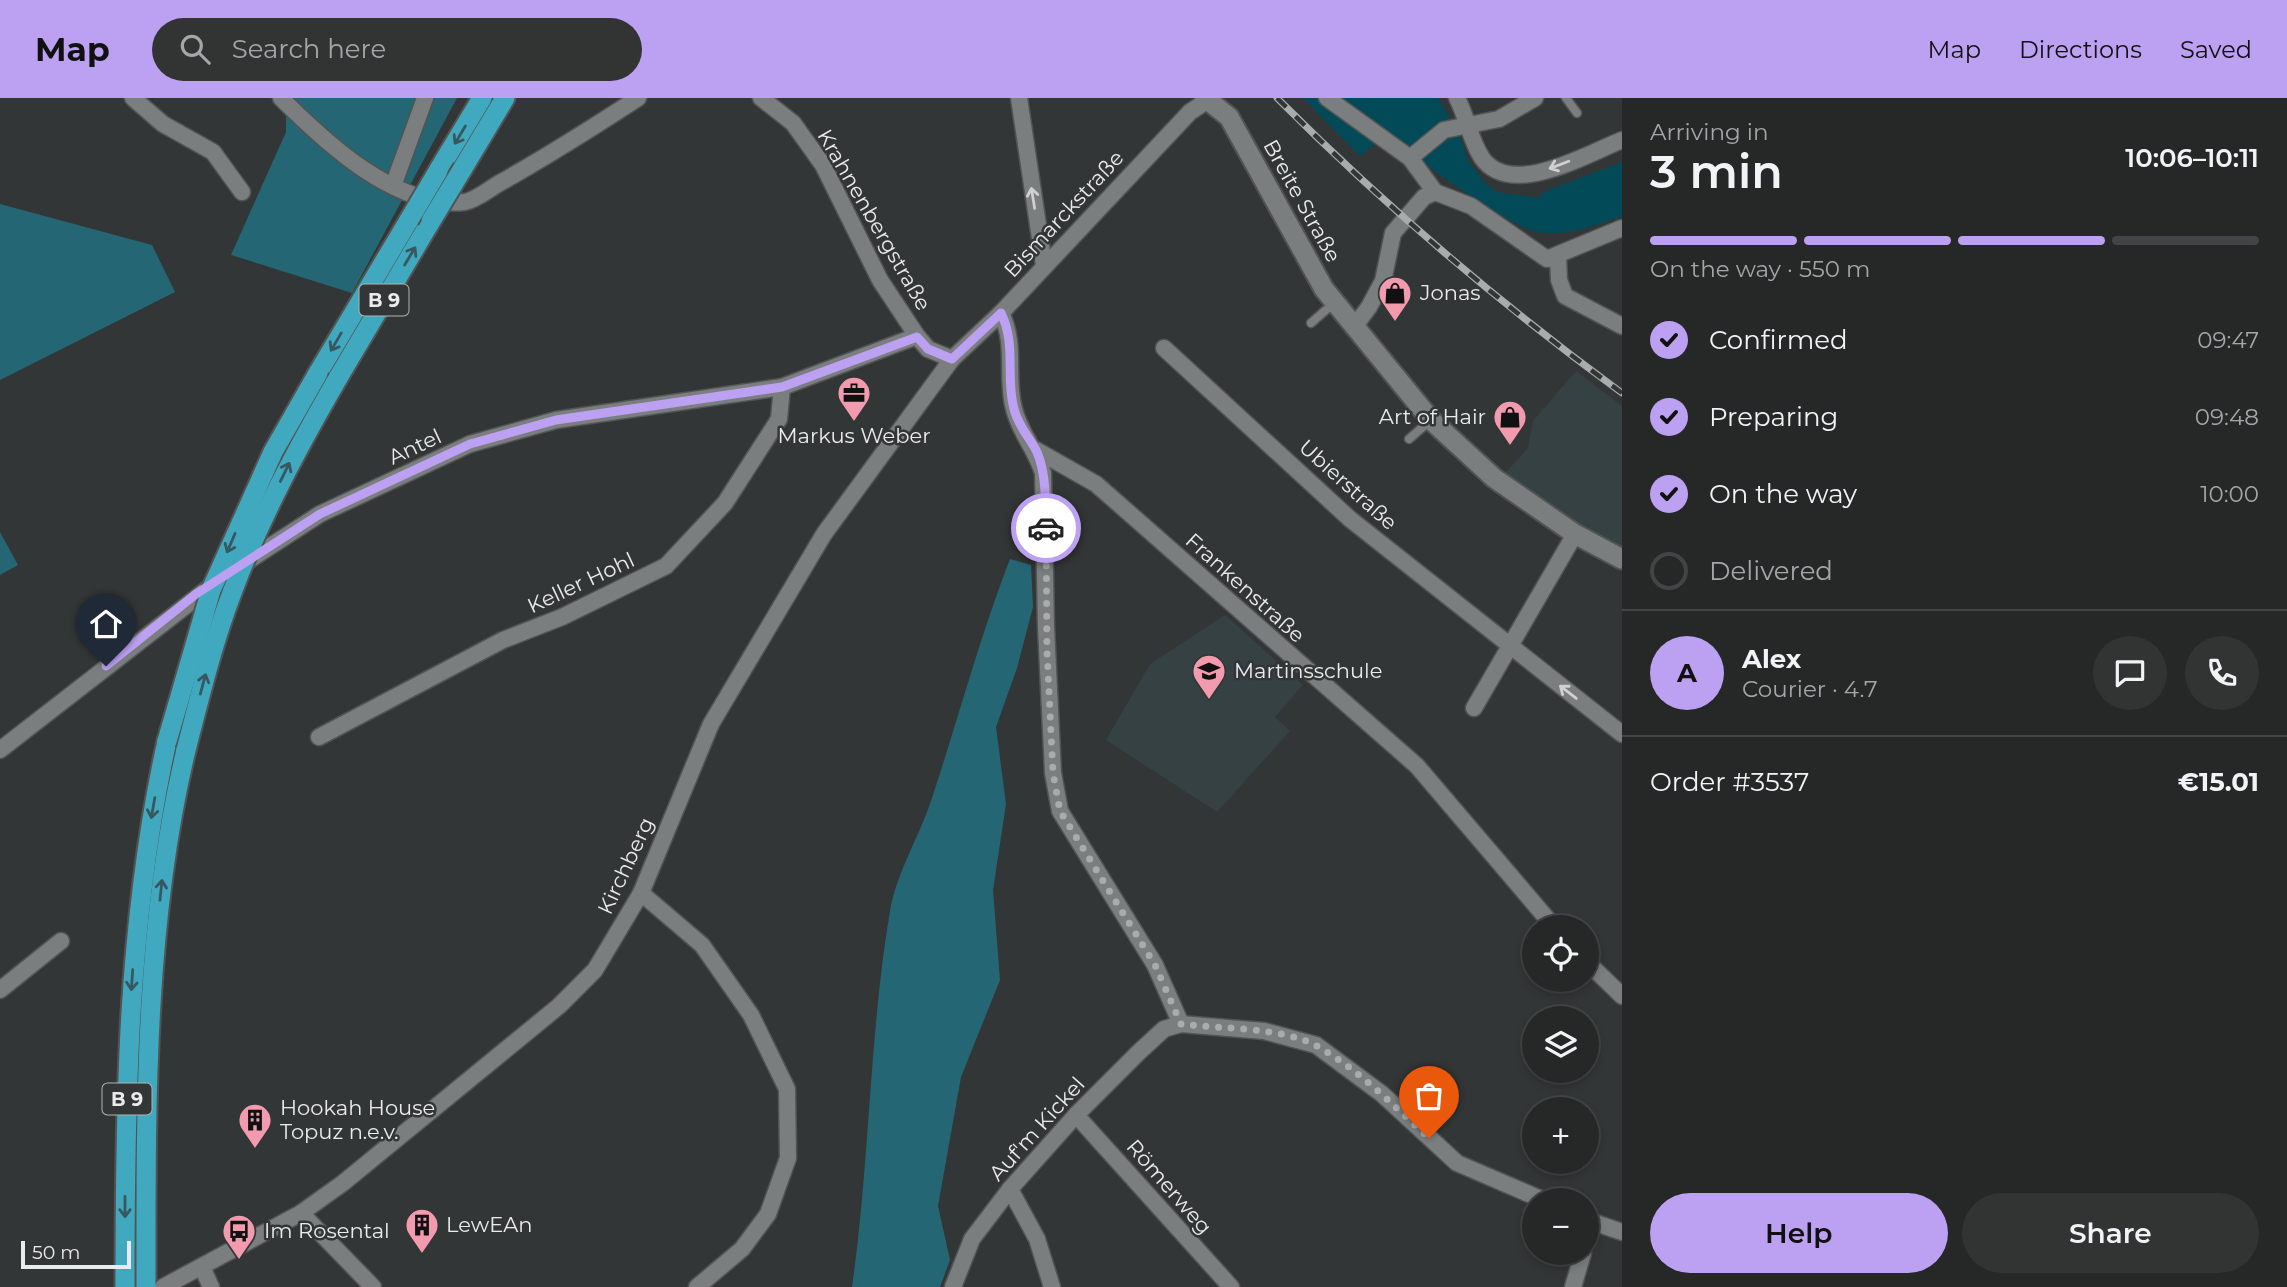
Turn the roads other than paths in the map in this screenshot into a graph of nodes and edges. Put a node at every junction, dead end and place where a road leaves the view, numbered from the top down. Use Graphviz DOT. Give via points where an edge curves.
graph roads {
  1 [pos="133,98"];
  2 [pos="281,98"];
  3 [pos="425,98"];
  4 [pos="482,98"];
  5 [pos="505,98"];
  6 [pos="638,98"];
  7 [pos="761,98"];
  8 [pos="1018,98"];
  9 [pos="1327,98"];
  10 [pos="1457,98"];
  11 [pos="1535,98"];
  12 [pos="1566,98"];
  13 [pos="1207,99"];
  14 [pos="1577,113"];
  15 [pos="1468,124"];
  16 [pos="1622,140"];
  17 [pos="1410,158"];
  18 [pos="393,186"];
  19 [pos="242,191"];
  20 [pos="1435,192"];
  21 [pos="1622,228"];
  22 [pos="1558,257"];
  23 [pos="1044,265"];
  24 [pos="1335,302"];
  25 [pos="1001,313"];
  26 [pos="1311,323"];
  27 [pos="1622,326"];
  28 [pos="1354,327"];
  29 [pos="917,337"];
  30 [pos="1164,348"];
  31 [pos="952,359"];
  32 [pos="782,387"];
  33 [pos="1431,420"];
  34 [pos="1409,439"];
  35 [pos="1036,450"];
  36 [pos="1575,534"];
  37 [pos="1622,559"];
  38 [pos="1510,647"];
  39 [pos="1474,708"];
  40 [pos="1622,734"];
  41 [pos="319,737"];
  42 [pos="0,750"];
  43 [pos="640,893"];
  44 [pos="1544,915"];
  45 [pos="61,941"];
  46 [pos="1599,974"];
  47 [pos="0,990"];
  48 [pos="1622,996"];
  49 [pos="1181,1024"];
  50 [pos="1076,1115"];
  51 [pos="1010,1189"];
  52 [pos="1522,1191"];
  53 [pos="301,1213"];
  54 [pos="1599,1228"];
  55 [pos="1622,1232"];
  56 [pos="1579,1265"];
  57 [pos="195,1271"];
  58 [pos="125,1287"];
  59 [pos="146,1287"];
  60 [pos="163,1287"];
  61 [pos="211,1287"];
  62 [pos="373,1287"];
  63 [pos="697,1287"];
  64 [pos="953,1287"];
  65 [pos="1052,1287"];
  66 [pos="1231,1287"];
  67 [pos="1573,1287"];
  1 -- 19 [label="street" via="163,124 213,152"];
  2 -- 18 [label="street" via="327,145"];
  3 -- 18 [label="street"];
  4 -- 58 [label="highway, B 9, one-way, bridge" via="273,452 211,590 167,741 144,859 128,1040"];
  59 -- 5 [label="highway, B 9, one-way, bridge" via="155,948 164,863 208,664 237,580 289,462"];
  6 -- 18 [label="street" via="467,202 427,200"];
  7 -- 29 [label="street, Krahnenbergstraße" via="793,123 823,165 880,280"];
  23 -- 8 [label="street, one-way"];
  9 -- 17 [label="street"];
  10 -- 15 [label="street"];
  11 -- 15 [label="street" via="1499,119"];
  12 -- 14 [label="lane"];
  13 -- 23 [label="street, Bismarckstraße"];
  13 -- 24 [label="street, Breite Straße" via="1229,117"];
  16 -- 15 [label="street, one-way" via="1525,176 1507,175 1483,160"];
  15 -- 17 [label="street" via="1444,130"];
  17 -- 20 [label="street"];
  20 -- 22 [label="street" via="1471,206 1547,259"];
  20 -- 28 [label="street" via="1424,197 1393,233 1383,281"];
  21 -- 22 [label="street"];
  22 -- 27 [label="street" via="1559,280 1566,296"];
  23 -- 25 [label="street, Bismarckstraße"];
  24 -- 26 [label="lane"];
  24 -- 28 [label="street, Breite Straße"];
  25 -- 31 [label="street, Bismarckstraße"];
  25 -- 35 [label="street" via="1010,332 1013,409"];
  28 -- 33 [label="street, Breite Straße"];
  29 -- 31 [label="street, Krahnenbergstraße" via="928,349"];
  29 -- 32 [label="street, Antel"];
  30 -- 38 [label="street, Ubierstraße" via="1350,519"];
  31 -- 43 [label="street, Kirchberg" via="824,534 710,724"];
  32 -- 41 [label="street, Keller Hohl" via="779,419 766,440 725,503 666,566 503,640"];
  32 -- 42 [label="street, Antel" via="556,420 470,444 320,514 208,587"];
  33 -- 34 [label="lane"];
  33 -- 36 [label="street, Breite Straße" via="1494,478"];
  35 -- 44 [label="street, Frankenstraße" via="1096,484 1417,766"];
  35 -- 49 [label="street" via="1045,495 1046,638 1053,773 1060,811 1155,965"];
  36 -- 37 [label="street, Breite Straße"];
  36 -- 38 [label="street"];
  38 -- 39 [label="street"];
  40 -- 38 [label="street, Ubierstraße, one-way"];
  43 -- 53 [label="street, Kirchberg" via="595,970 559,1006"];
  43 -- 63 [label="street" via="702,945 751,1015 786,1089 788,1158 768,1214 742,1249"];
  45 -- 47 [label="street"];
  46 -- 48 [label="street"];
  49 -- 50 [label="street, Auf'm Kickel" via="1164,1029"];
  49 -- 52 [label="street" via="1264,1031 1316,1045 1382,1094 1457,1163"];
  50 -- 51 [label="street, Auf'm Kickel"];
  50 -- 66 [label="street, Römerweg"];
  51 -- 64 [label="street, Auf'm Kickel" via="972,1239"];
  51 -- 65 [label="street" via="1037,1239"];
  53 -- 57 [label="street, Kirchberg"];
  53 -- 62 [label="street"];
  54 -- 55 [label="street"];
  56 -- 67 [label="street"];
  57 -- 60 [label="street, Kirchberg"];
  57 -- 61 [label="street"];
}
